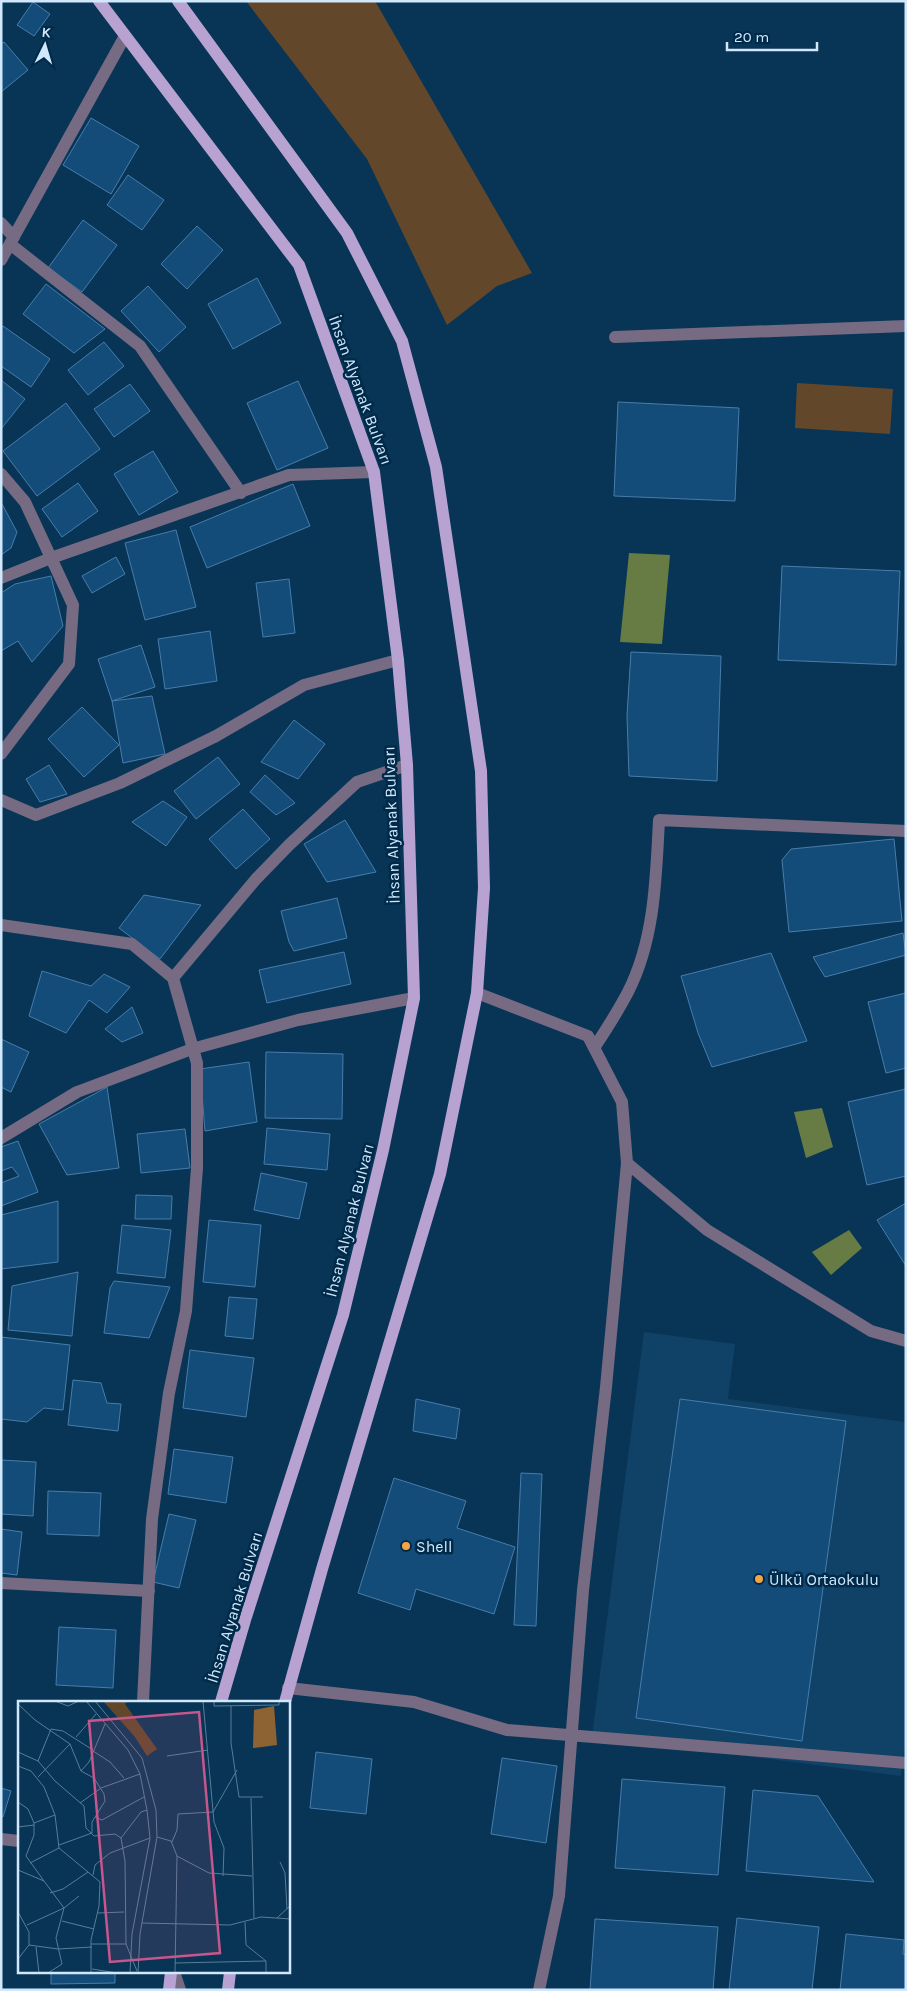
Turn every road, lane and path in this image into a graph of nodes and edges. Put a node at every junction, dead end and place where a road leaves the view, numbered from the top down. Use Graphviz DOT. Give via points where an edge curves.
graph roads {
  1 [pos="99,1"];
  2 [pos="178,1"];
  3 [pos="125,36"];
  4 [pos="1,224"];
  5 [pos="12,240"];
  6 [pos="1,260"];
  7 [pos="906,326"];
  8 [pos="615,337"];
  9 [pos="374,472"];
  10 [pos="1,474"];
  11 [pos="241,493"];
  12 [pos="51,558"];
  13 [pos="1,578"];
  14 [pos="398,660"];
  15 [pos="1,754"];
  16 [pos="407,765"];
  17 [pos="1,800"];
  18 [pos="906,831"];
  19 [pos="1,925"];
  20 [pos="174,978"];
  21 [pos="477,993"];
  22 [pos="414,998"];
  23 [pos="594,1048"];
  24 [pos="192,1050"];
  25 [pos="1,1138"];
  26 [pos="627,1164"];
  27 [pos="906,1341"];
  28 [pos="1,1583"];
  29 [pos="149,1591"];
  30 [pos="288,1688"];
  31 [pos="143,1701"];
  32 [pos="222,1701"];
  33 [pos="285,1701"];
  34 [pos="570,1735"];
  35 [pos="906,1763"];
  36 [pos="1,1839"];
  37 [pos="18,1841"];
  38 [pos="172,1974"];
  39 [pos="173,1974"];
  40 [pos="230,1974"];
  41 [pos="169,1990"];
  42 [pos="180,1990"];
  43 [pos="228,1990"];
  44 [pos="539,1990"];
  1 -- 3 [label="main road, İhsan Alyanak Bulvarı"];
  2 -- 21 [label="main road" via="347,233 402,341 436,467 481,772 484,888"];
  3 -- 5 [label="street"];
  3 -- 9 [label="main road, İhsan Alyanak Bulvarı" via="299,266"];
  4 -- 5 [label="street"];
  5 -- 6 [label="street"];
  5 -- 11 [label="street" via="140,346"];
  7 -- 8 [label="street"];
  9 -- 11 [label="street" via="289,475"];
  9 -- 14 [label="main road, İhsan Alyanak Bulvarı"];
  10 -- 12 [label="street" via="25,502"];
  11 -- 12 [label="street"];
  12 -- 13 [label="street"];
  12 -- 15 [label="street" via="73,605 69,664"];
  14 -- 16 [label="main road, İhsan Alyanak Bulvarı"];
  14 -- 17 [label="street" via="304,685 216,736 120,783 36,816"];
  16 -- 20 [label="street" via="357,782 288,845"];
  16 -- 22 [label="main road, İhsan Alyanak Bulvarı"];
  18 -- 23 [label="street" via="659,820 656,889 643,954 628,992"];
  19 -- 20 [label="street" via="132,944"];
  20 -- 24 [label="street"];
  21 -- 23 [label="street" via="588,1036"];
  21 -- 30 [label="main road" via="440,1174"];
  22 -- 24 [label="street" via="298,1020"];
  22 -- 32 [label="main road, İhsan Alyanak Bulvarı" via="383,1150 342,1316"];
  23 -- 26 [label="street" via="622,1102"];
  24 -- 25 [label="street" via="77,1092"];
  24 -- 29 [label="street" via="197,1063 197,1168 186,1311 169,1393 152,1519"];
  26 -- 27 [label="street" via="708,1230 871,1331"];
  26 -- 34 [label="street"];
  28 -- 29 [label="street"];
  29 -- 31 [label="street"];
  30 -- 33 [label="main road"];
  30 -- 34 [label="street" via="414,1702 507,1730"];
  34 -- 35 [label="street"];
  34 -- 44 [label="street" via="559,1896"];
  36 -- 37 [label="street"];
  38 -- 41 [label="main road"];
  39 -- 42 [label="street"];
  40 -- 43 [label="main road"];
}
